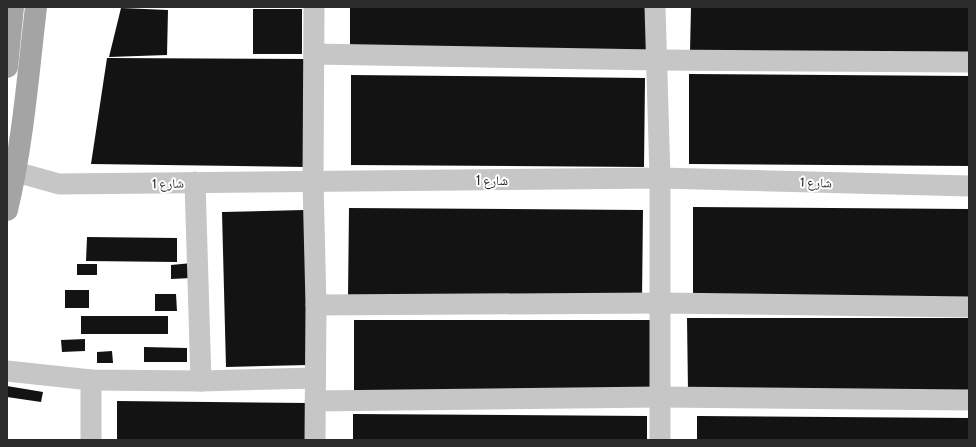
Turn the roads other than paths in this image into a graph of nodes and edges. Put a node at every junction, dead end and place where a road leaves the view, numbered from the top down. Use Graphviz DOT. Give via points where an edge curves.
graph roads {
  1 [pos="13,7"];
  2 [pos="36,7"];
  3 [pos="314,7"];
  4 [pos="655,7"];
  5 [pos="314,54"];
  6 [pos="656,60"];
  7 [pos="969,62"];
  8 [pos="7,67"];
  9 [pos="16,172"];
  10 [pos="660,178"];
  11 [pos="313,181"];
  12 [pos="195,182"];
  13 [pos="969,186"];
  14 [pos="7,210"];
  15 [pos="660,303"];
  16 [pos="316,304"];
  17 [pos="969,307"];
  18 [pos="7,371"];
  19 [pos="315,378"];
  20 [pos="91,380"];
  21 [pos="201,380"];
  22 [pos="659,397"];
  23 [pos="969,400"];
  24 [pos="315,401"];
  25 [pos="91,440"];
  26 [pos="315,440"];
  27 [pos="660,440"];
  1 -- 8 [label="main road"];
  2 -- 9 [label="main road"];
  3 -- 5 [label="street"];
  4 -- 6 [label="street"];
  5 -- 6 [label="street"];
  5 -- 11 [label="street"];
  6 -- 7 [label="street"];
  6 -- 10 [label="street"];
  9 -- 12 [label="street, شارع 1" via="59,184"];
  9 -- 14 [label="main road"];
  10 -- 11 [label="street, شارع 1"];
  10 -- 13 [label="street, شارع 1"];
  10 -- 15 [label="street"];
  11 -- 12 [label="street, شارع 1"];
  11 -- 16 [label="street"];
  12 -- 21 [label="street"];
  15 -- 16 [label="street"];
  15 -- 17 [label="street"];
  15 -- 22 [label="street"];
  16 -- 19 [label="street"];
  18 -- 20 [label="street"];
  19 -- 21 [label="street"];
  19 -- 24 [label="street"];
  20 -- 21 [label="street"];
  20 -- 25 [label="street"];
  22 -- 23 [label="street"];
  22 -- 24 [label="street"];
  22 -- 27 [label="street"];
  24 -- 26 [label="street"];
}
